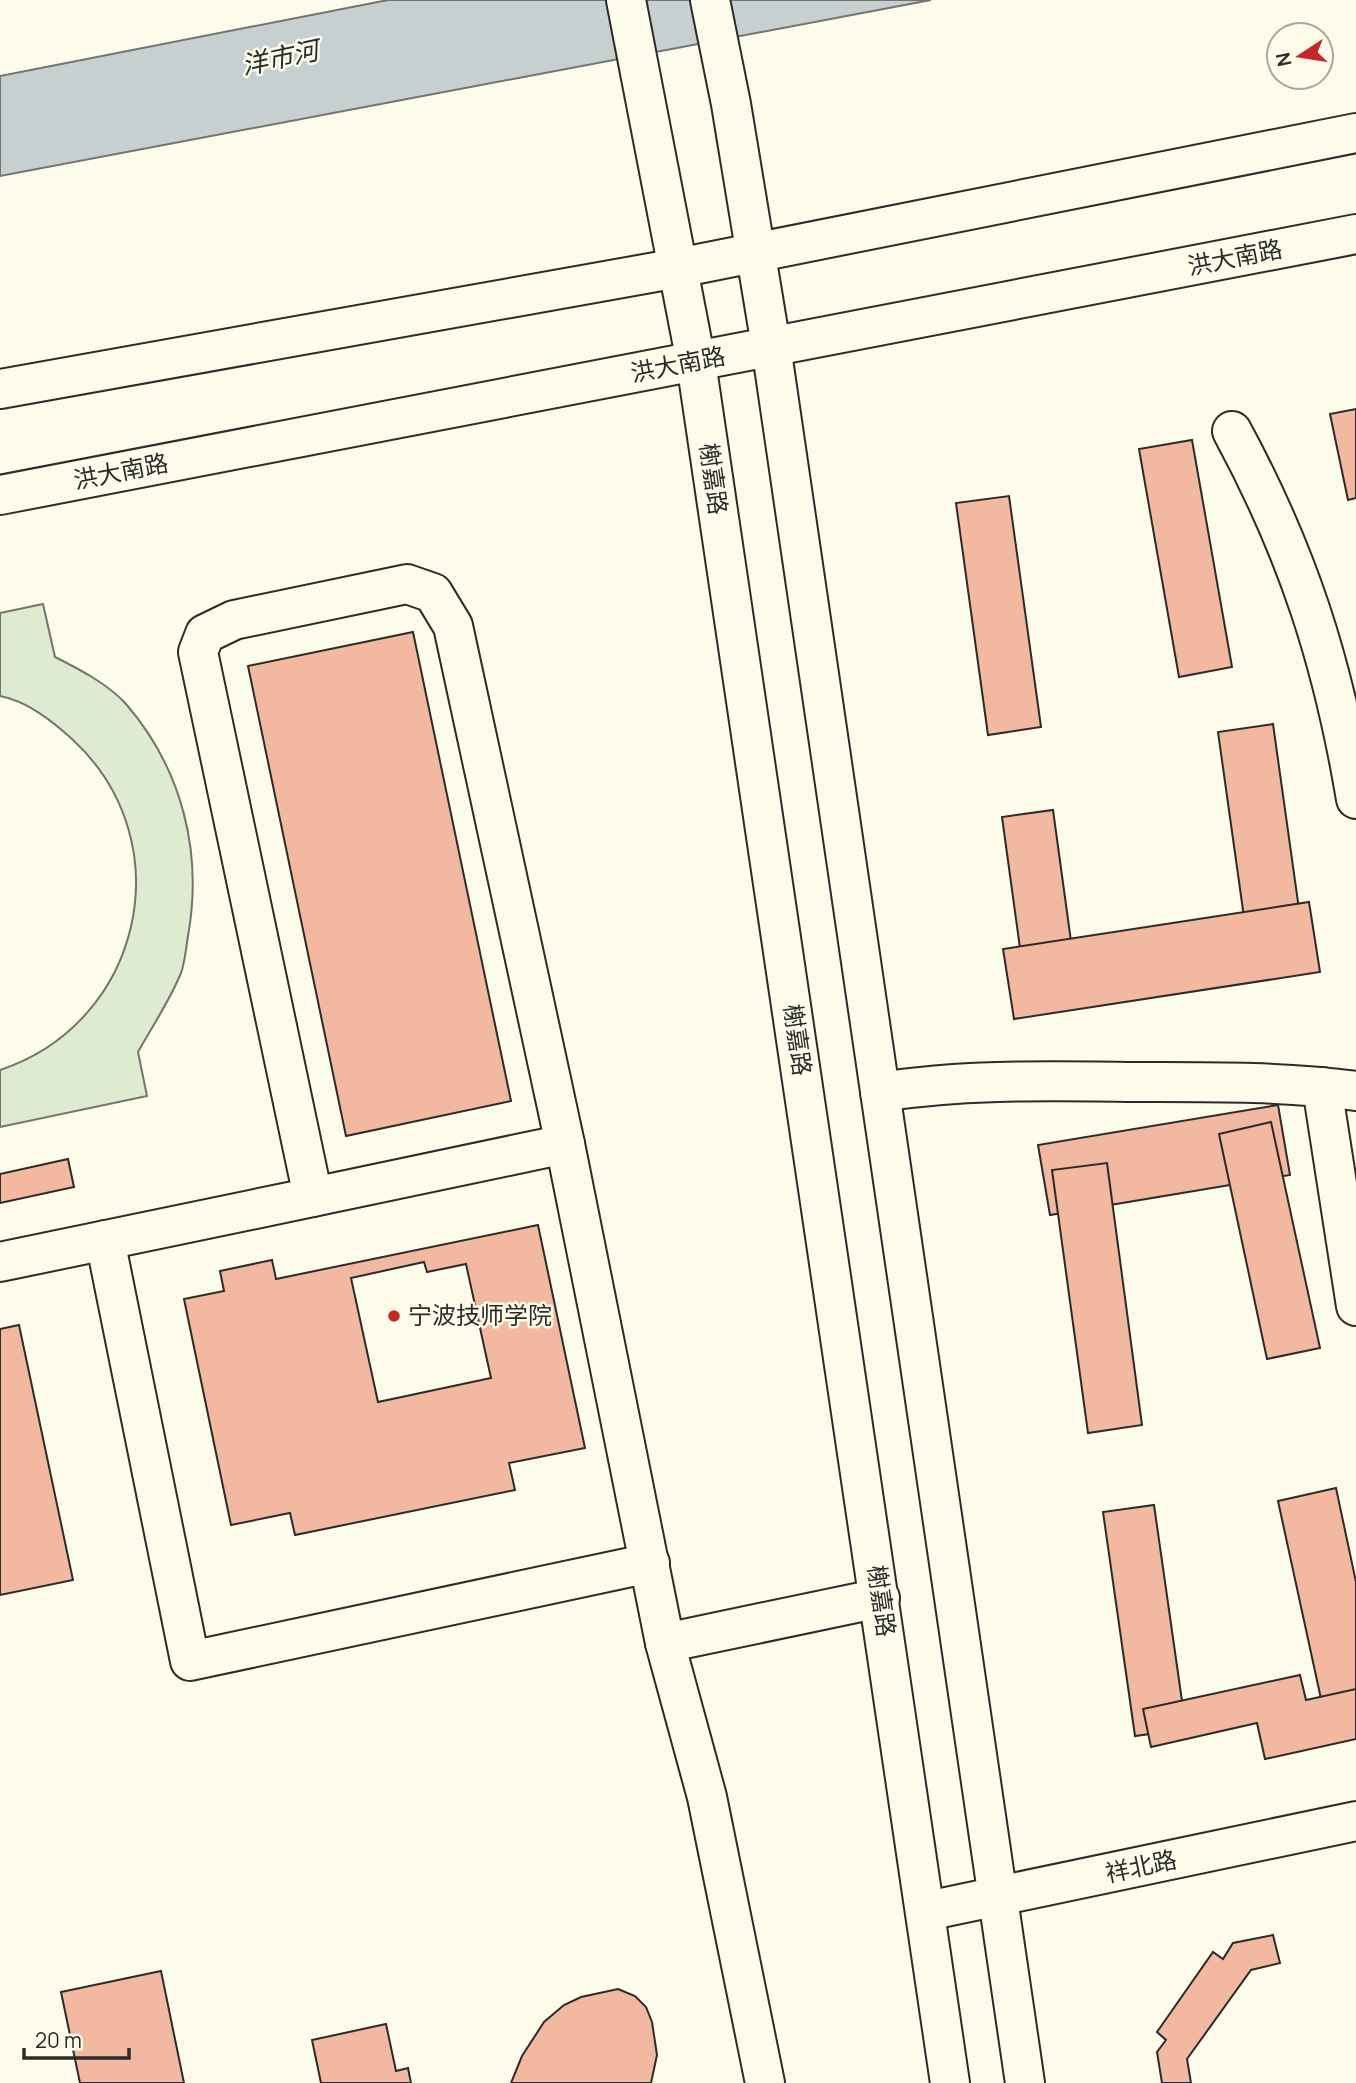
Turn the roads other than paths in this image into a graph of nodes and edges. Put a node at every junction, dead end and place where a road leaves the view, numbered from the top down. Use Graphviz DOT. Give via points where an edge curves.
graph roads {
  1 [pos="626,0"];
  2 [pos="710,0"];
  3 [pos="1356,133"];
  4 [pos="1356,234"];
  5 [pos="755,252"];
  6 [pos="678,268"];
  7 [pos="771,346"];
  8 [pos="696,362"];
  9 [pos="0,389"];
  10 [pos="1232,431"];
  11 [pos="0,495"];
  12 [pos="1356,799"];
  13 [pos="1339,1089"];
  14 [pos="880,1092"];
  15 [pos="565,1144"];
  16 [pos="313,1198"];
  17 [pos="105,1240"];
  18 [pos="0,1262"];
  19 [pos="1356,1306"];
  20 [pos="650,1563"];
  21 [pos="880,1598"];
  22 [pos="665,1643"];
  23 [pos="1356,1821"];
  24 [pos="998,1897"];
  25 [pos="926,1911"];
  26 [pos="765,2083"];
  27 [pos="950,2083"];
  28 [pos="1025,2083"];
  1 -- 6 [label="main road, 榭嘉路"];
  2 -- 5 [label="main road"];
  3 -- 5 [label="main road"];
  4 -- 7 [label="main road, 洪大南路"];
  5 -- 6 [label="main road"];
  5 -- 7 [label="main road"];
  6 -- 8 [label="main road, 榭嘉路"];
  6 -- 9 [label="main road"];
  7 -- 8 [label="main road, 洪大南路"];
  7 -- 14 [label="main road"];
  8 -- 11 [label="main road, 洪大南路"];
  8 -- 21 [label="main road, 榭嘉路"];
  10 -- 12 [label="main road" via="1268,497 1316,619 1342,718"];
  13 -- 14 [label="main road" via="1041,1081 940,1083"];
  13 -- 19 [label="main road"];
  14 -- 24 [label="main road"];
  15 -- 16 [label="main road"];
  15 -- 16 [label="main road" via="453,626 433,593 407,584 234,620 205,634 198,653"];
  15 -- 20 [label="main road"];
  16 -- 17 [label="main road"];
  17 -- 18 [label="main road"];
  17 -- 20 [label="main road" via="190,1661"];
  20 -- 22 [label="main road"];
  21 -- 22 [label="main road"];
  21 -- 25 [label="main road, 榭嘉路"];
  22 -- 26 [label="main road" via="707,1797"];
  23 -- 24 [label="main road, 祥北路"];
  24 -- 25 [label="main road, 祥北路"];
  24 -- 28 [label="main road"];
  25 -- 27 [label="main road, 榭嘉路"];
}
